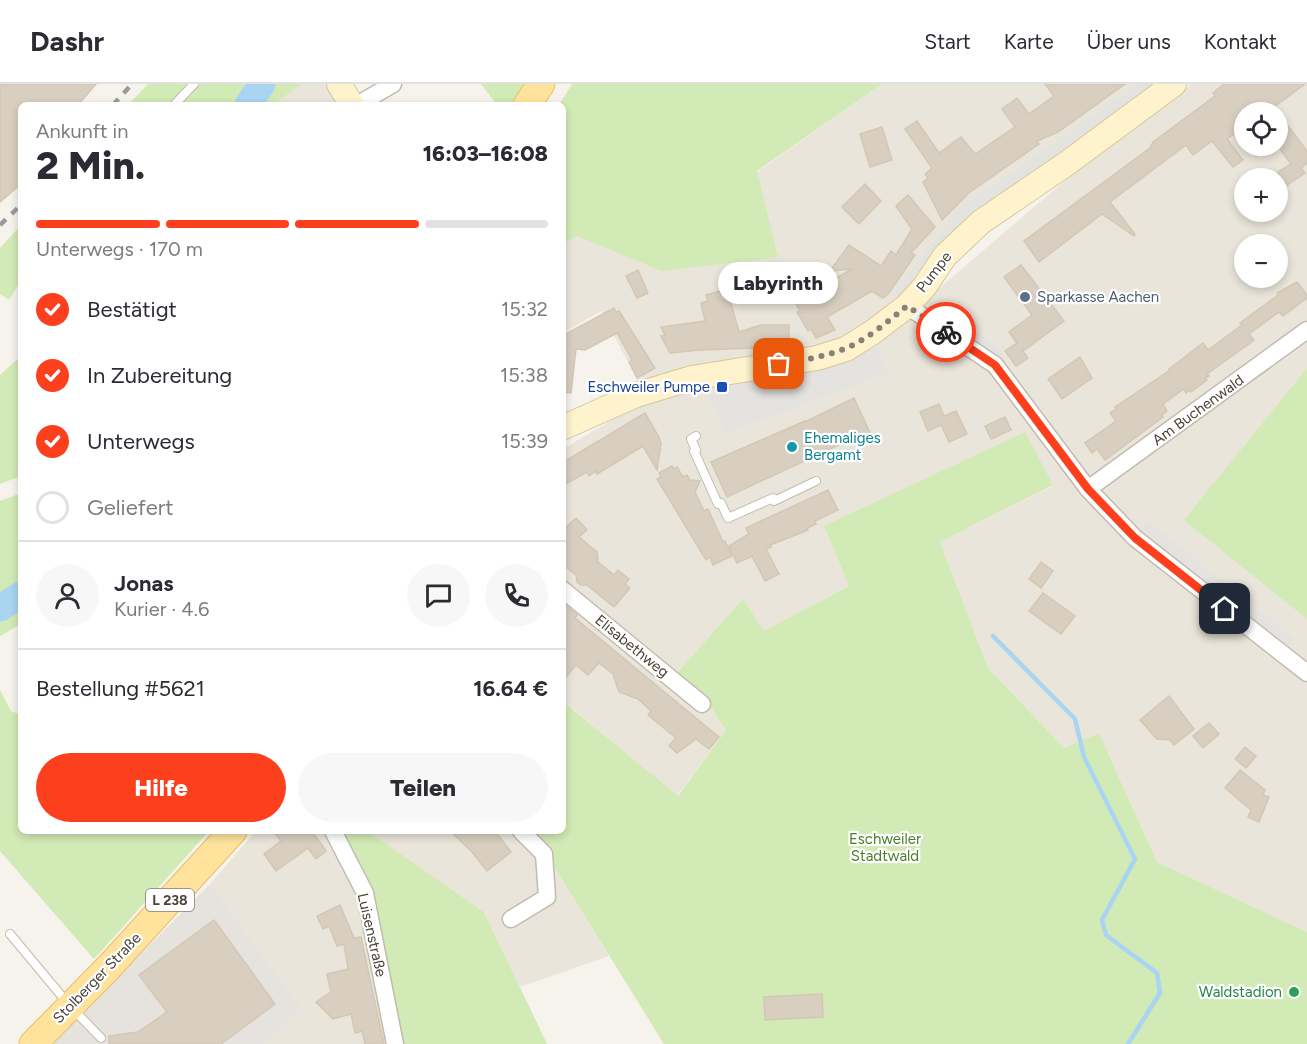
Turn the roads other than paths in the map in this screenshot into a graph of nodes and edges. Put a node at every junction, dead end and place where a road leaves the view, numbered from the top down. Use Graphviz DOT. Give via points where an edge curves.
graph roads {
  1 [pos="194,84"];
  2 [pos="339,84"];
  3 [pos="393,84"];
  4 [pos="541,84"];
  5 [pos="1174,84"];
  6 [pos="177,102"];
  7 [pos="350,102"];
  8 [pos="362,102"];
  9 [pos="529,102"];
  10 [pos="907,306"];
  11 [pos="1307,330"];
  12 [pos="566,426"];
  13 [pos="696,436"];
  14 [pos="816,481"];
  15 [pos="1088,489"];
  16 [pos="566,592"];
  17 [pos="1307,674"];
  18 [pos="702,704"];
  19 [pos="230,834"];
  20 [pos="335,834"];
  21 [pos="524,834"];
  22 [pos="511,919"];
  23 [pos="10,934"];
  24 [pos="70,1006"];
  25 [pos="100,1038"];
  26 [pos="33,1044"];
  27 [pos="395,1044"];
  1 -- 6 [label="lane"];
  2 -- 7 [label="main road"];
  3 -- 8 [label="street"];
  4 -- 9 [label="main road"];
  5 -- 10 [label="main road, Pumpe" via="981,222 945,256"];
  10 -- 12 [label="main road, Pumpe" via="846,349 817,358 692,378 636,395"];
  10 -- 15 [label="street" via="995,365"];
  11 -- 15 [label="street, Am Buchenwald"];
  13 -- 14 [label="lane" via="691,439 694,451 728,518"];
  15 -- 17 [label="street" via="1135,538"];
  16 -- 18 [label="street, Elisabethweg"];
  19 -- 24 [label="main road, Stolberger Straße / L 238"];
  20 -- 27 [label="street, Luisenstraße" via="365,893"];
  21 -- 22 [label="street" via="544,854 547,897"];
  23 -- 24 [label="lane"];
  24 -- 25 [label="lane"];
  24 -- 26 [label="main road, Stolberger Straße / L 238"];
}
